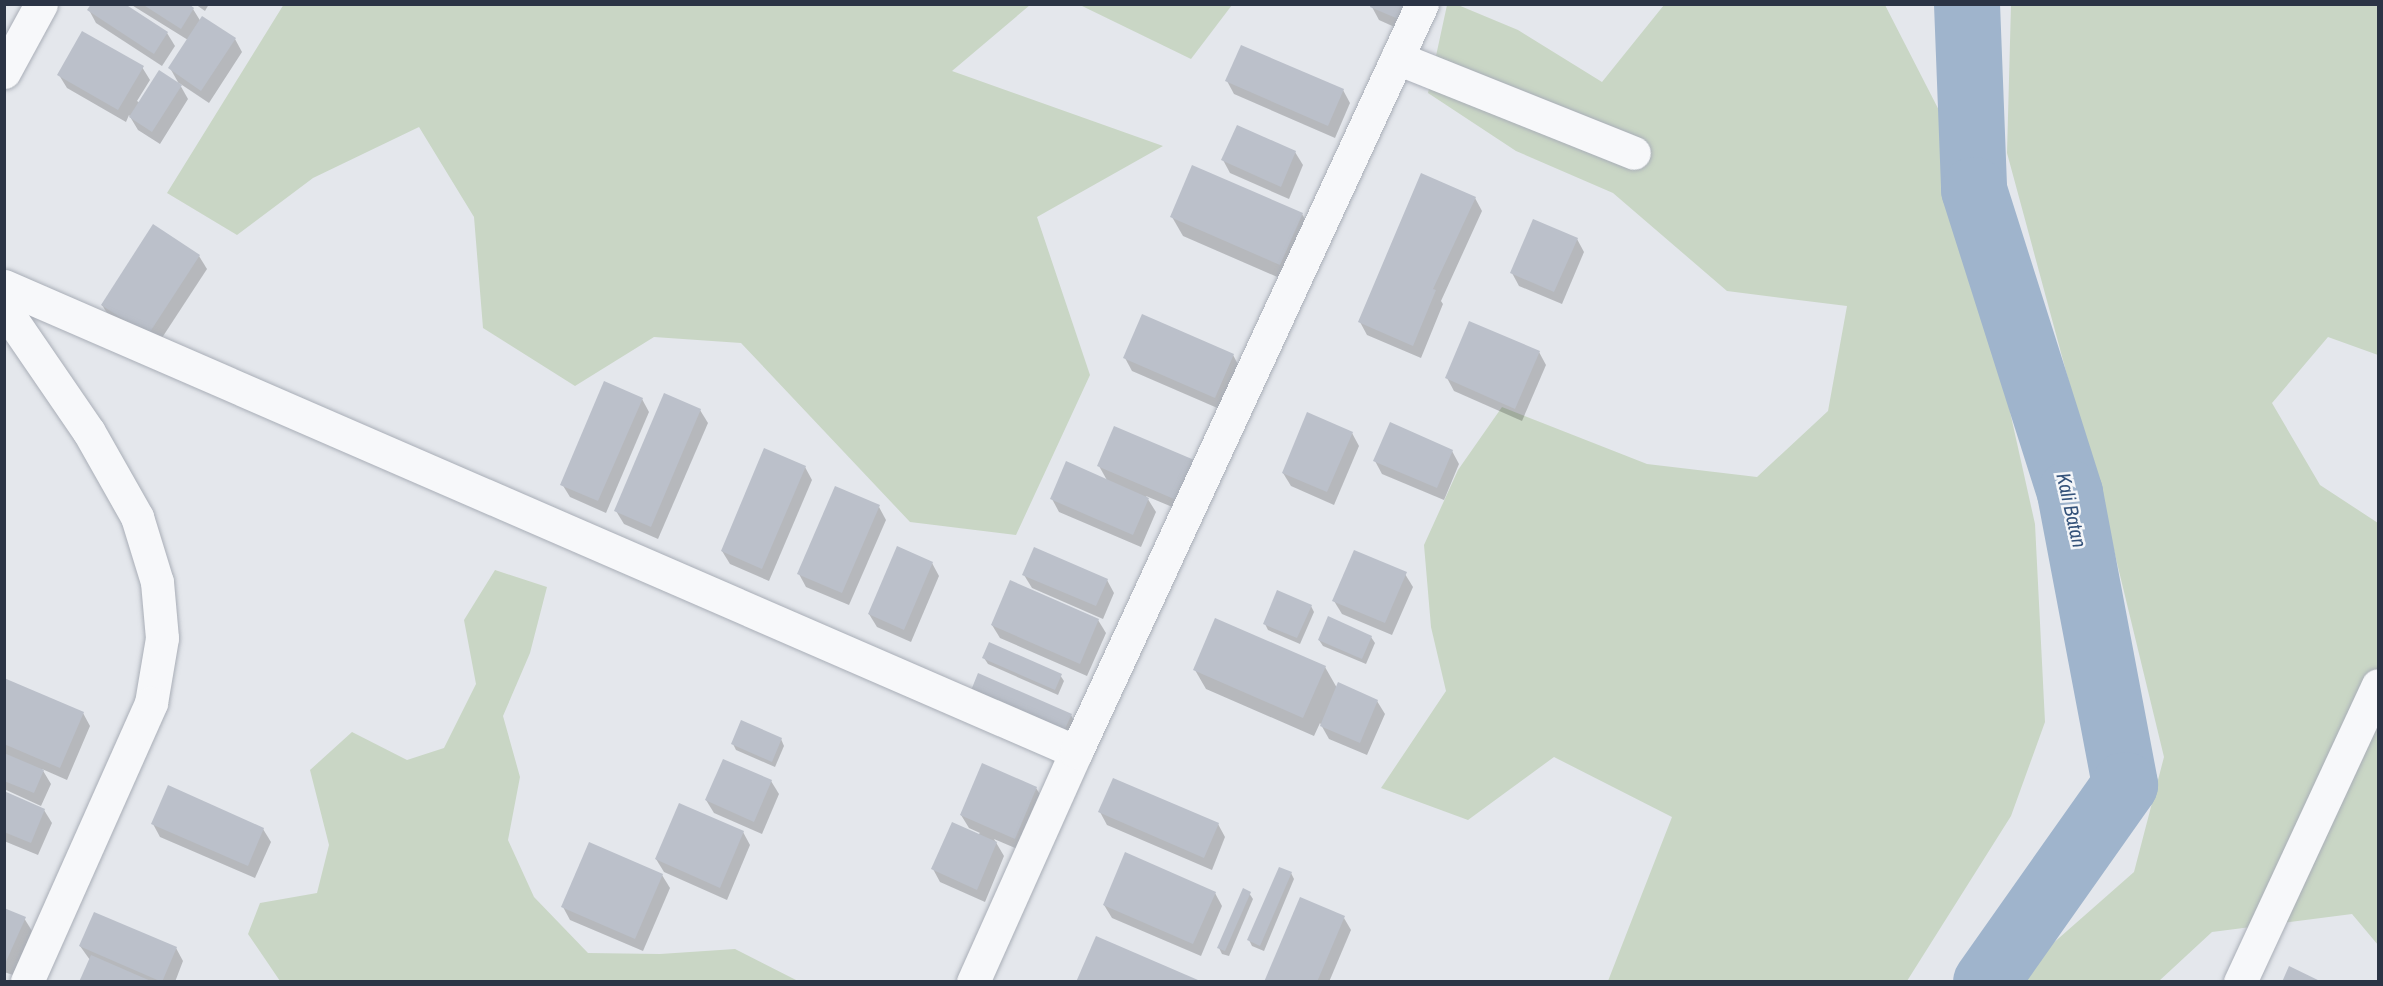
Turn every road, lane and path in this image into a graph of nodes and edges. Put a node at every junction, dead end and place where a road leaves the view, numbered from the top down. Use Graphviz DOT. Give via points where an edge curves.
graph roads {
  1 [pos="40,4"];
  2 [pos="1422,4"];
  3 [pos="1397,58"];
  4 [pos="4,72"];
  5 [pos="1634,153"];
  6 [pos="4,286"];
  7 [pos="4,308"];
  8 [pos="2379,685"];
  9 [pos="1076,752"];
  10 [pos="27,981"];
  11 [pos="973,981"];
  12 [pos="2240,981"];
  1 -- 4 [label="street"];
  2 -- 3 [label="street"];
  3 -- 5 [label="street"];
  3 -- 9 [label="street"];
  6 -- 9 [label="street"];
  7 -- 10 [label="street" via="89,432 137,516 157,582 162,638 150,703"];
  8 -- 12 [label="street"];
  9 -- 11 [label="street"];
}
